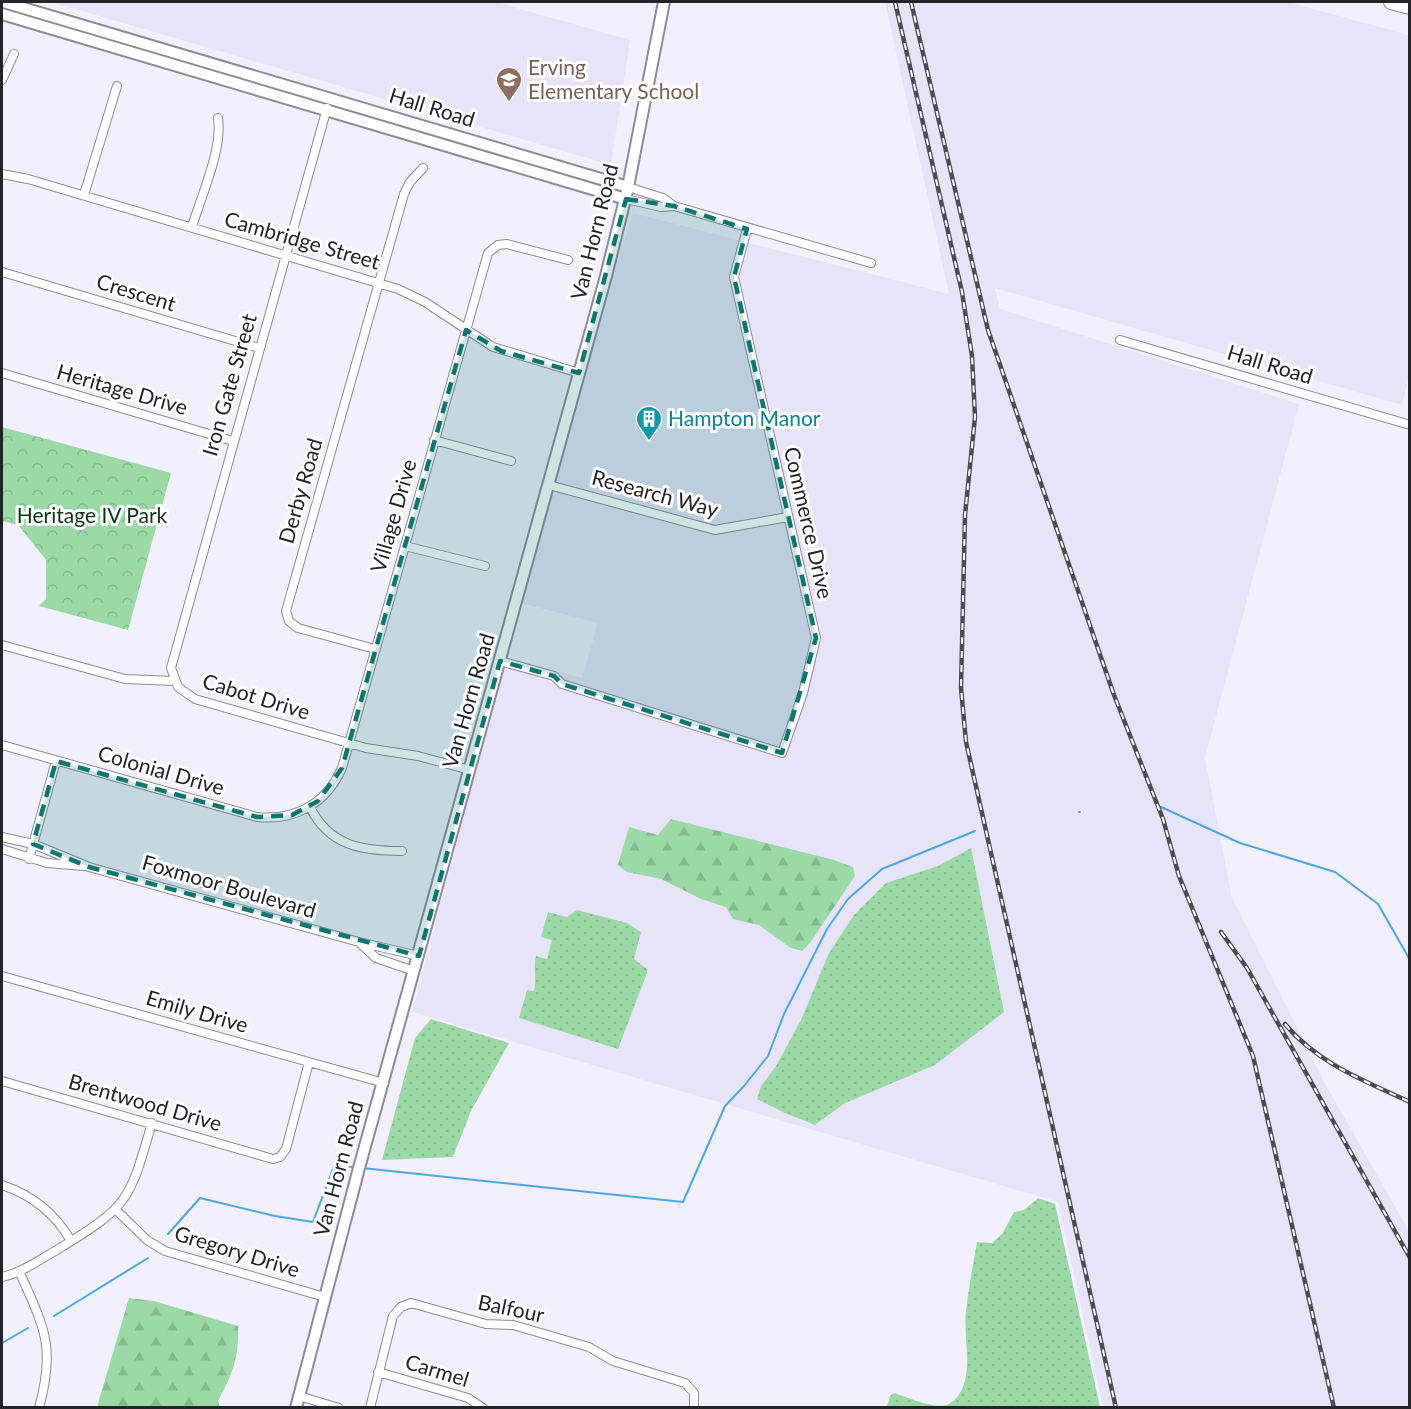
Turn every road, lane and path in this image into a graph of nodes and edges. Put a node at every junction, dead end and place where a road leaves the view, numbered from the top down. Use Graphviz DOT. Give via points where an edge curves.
graph roads {
  1 [pos="3,2"];
  2 [pos="664,2"];
  3 [pos="1391,2"];
  4 [pos="1410,7"];
  5 [pos="2,14"];
  6 [pos="177,53"];
  7 [pos="14,54"];
  8 [pos="173,65"];
  9 [pos="2,80"];
  10 [pos="117,86"];
  11 [pos="330,98"];
  12 [pos="327,110"];
  13 [pos="388,116"];
  14 [pos="218,118"];
  15 [pos="385,127"];
  16 [pos="423,168"];
  17 [pos="2,174"];
  18 [pos="628,187"];
  19 [pos="84,195"];
  20 [pos="626,199"];
  21 [pos="674,206"];
  22 [pos="192,227"];
  23 [pos="747,229"];
  24 [pos="286,255"];
  25 [pos="568,260"];
  26 [pos="871,263"];
  27 [pos="2,272"];
  28 [pos="378,282"];
  29 [pos="466,330"];
  30 [pos="1120,339"];
  31 [pos="259,348"];
  32 [pos="2,373"];
  33 [pos="579,373"];
  34 [pos="1410,425"];
  35 [pos="434,440"];
  36 [pos="233,441"];
  37 [pos="512,461"];
  38 [pos="549,485"];
  39 [pos="788,518"];
  40 [pos="405,546"];
  41 [pos="484,566"];
  42 [pos="2,645"];
  43 [pos="375,649"];
  44 [pos="500,661"];
  45 [pos="175,681"];
  46 [pos="349,743"];
  47 [pos="2,745"];
  48 [pos="56,761"];
  49 [pos="470,770"];
  50 [pos="310,807"];
  51 [pos="2,837"];
  52 [pos="33,844"];
  53 [pos="2,849"];
  54 [pos="402,851"];
  55 [pos="29,859"];
  56 [pos="89,867"];
  57 [pos="359,942"];
  58 [pos="418,956"];
  59 [pos="414,970"];
  60 [pos="2,976"];
  61 [pos="309,1062"];
  62 [pos="2,1081"];
  63 [pos="384,1083"];
  64 [pos="152,1123"];
  65 [pos="2,1185"];
  66 [pos="116,1210"];
  67 [pos="71,1241"];
  68 [pos="19,1271"];
  69 [pos="2,1277"];
  70 [pos="325,1297"];
  71 [pos="378,1372"];
  72 [pos="299,1396"];
  73 [pos="39,1407"];
  74 [pos="296,1407"];
  75 [pos="339,1407"];
  76 [pos="370,1407"];
  77 [pos="483,1407"];
  78 [pos="694,1407"];
  1 -- 6 [label="main road, Hall Road"];
  2 -- 18 [label="main road, Van Horn Road"];
  3 -- 4 [label="highway"];
  5 -- 8 [label="main road, Hall Road"];
  6 -- 8 [label="main road"];
  6 -- 11 [label="main road, Hall Road"];
  7 -- 9 [label="street"];
  8 -- 12 [label="main road, Hall Road"];
  10 -- 19 [label="street"];
  11 -- 12 [label="street, Iron Gate Street"];
  11 -- 13 [label="main road, Hall Road"];
  12 -- 15 [label="main road, Hall Road"];
  12 -- 24 [label="street, Iron Gate Street"];
  13 -- 15 [label="main road"];
  13 -- 18 [label="main road, Hall Road"];
  14 -- 22 [label="street" via="216,146"];
  15 -- 20 [label="main road, Hall Road"];
  16 -- 28 [label="street" via="404,194"];
  17 -- 19 [label="street, Cambridge Street"];
  18 -- 20 [label="main road, Van Horn Road"];
  18 -- 21 [label="street, Hall Road" via="663,198"];
  19 -- 22 [label="street, Cambridge Street"];
  20 -- 21 [label="street, Hall Road"];
  20 -- 33 [label="main road, Van Horn Road"];
  21 -- 23 [label="street, Hall Road"];
  22 -- 24 [label="street, Cambridge Street"];
  23 -- 26 [label="street, Hall Road"];
  23 -- 39 [label="street, Commerce Drive" via="734,277"];
  24 -- 28 [label="street, Cambridge Street"];
  24 -- 31 [label="street, Iron Gate Street"];
  25 -- 29 [label="street, Village Drive" via="498,245 488,253"];
  27 -- 31 [label="street, Crescent"];
  28 -- 29 [label="street, Cambridge Street" via="414,296"];
  28 -- 43 [label="street, Derby Road" via="286,611 289,621 298,628"];
  29 -- 33 [label="street, Cambridge Street" via="501,351"];
  29 -- 35 [label="street, Village Drive"];
  30 -- 34 [label="street, Hall Road"];
  31 -- 36 [label="street, Iron Gate Street"];
  32 -- 36 [label="street, Heritage Drive"];
  33 -- 38 [label="main road, Van Horn Road"];
  35 -- 37 [label="street"];
  35 -- 40 [label="street, Village Drive"];
  36 -- 45 [label="street, Iron Gate Street" via="172,658"];
  38 -- 39 [label="street, Research Way" via="714,530"];
  38 -- 44 [label="main road, Van Horn Road"];
  39 -- 44 [label="street, Commerce Drive" via="816,638 803,693 782,753"];
  40 -- 41 [label="street"];
  40 -- 43 [label="street, Village Drive"];
  42 -- 45 [label="street, Cabot Drive" via="125,679"];
  43 -- 46 [label="street, Village Drive"];
  44 -- 49 [label="main road, Van Horn Road"];
  45 -- 46 [label="street, Cabot Drive" via="195,699"];
  46 -- 49 [label="street, Cabot Drive"];
  46 -- 50 [label="street, Village Drive" via="335,782"];
  47 -- 48 [label="street, Colonial Drive"];
  48 -- 50 [label="street, Colonial Drive" via="257,817 285,817"];
  48 -- 52 [label="street"];
  49 -- 58 [label="main road, Van Horn Road"];
  50 -- 54 [label="street" via="326,831 342,843 374,851"];
  51 -- 52 [label="street, Foxmoor Boulevard"];
  52 -- 55 [label="street"];
  52 -- 56 [label="street, Foxmoor Boulevard"];
  53 -- 55 [label="street, Foxmoor Boulevard"];
  55 -- 56 [label="street, Foxmoor Boulevard"];
  56 -- 57 [label="street, Foxmoor Boulevard"];
  57 -- 58 [label="street, Foxmoor Boulevard"];
  57 -- 59 [label="street, Foxmoor Boulevard" via="376,958"];
  58 -- 59 [label="main road, Van Horn Road"];
  59 -- 63 [label="main road, Van Horn Road"];
  60 -- 61 [label="street, Emily Drive"];
  61 -- 63 [label="street, Emily Drive"];
  61 -- 64 [label="street, Brentwood Drive" via="286,1149 278,1158 268,1159"];
  62 -- 64 [label="street, Brentwood Drive"];
  63 -- 70 [label="main road, Van Horn Road"];
  64 -- 66 [label="street" via="136,1180"];
  65 -- 67 [label="street" via="32,1198"];
  66 -- 67 [label="street"];
  66 -- 70 [label="street, Gregory Drive" via="147,1240 165,1251"];
  67 -- 68 [label="street"];
  68 -- 69 [label="street"];
  68 -- 73 [label="street" via="47,1341 49,1362"];
  70 -- 72 [label="main road, Van Horn Road"];
  71 -- 76 [label="street, Balfour"];
  71 -- 77 [label="street, Carmel" via="468,1398"];
  71 -- 78 [label="street, Balfour" via="393,1316 401,1307 417,1304 589,1347 614,1361 682,1381 694,1393"];
  72 -- 74 [label="main road, Van Horn Road"];
  72 -- 75 [label="street"];
}
